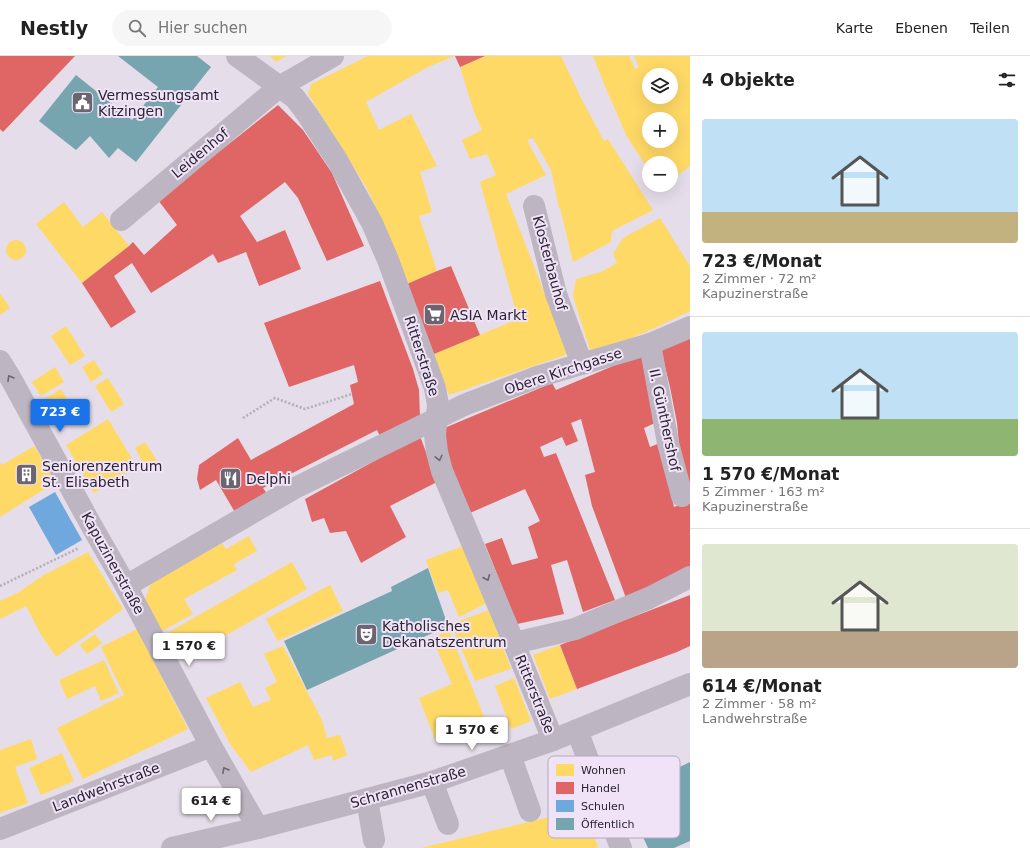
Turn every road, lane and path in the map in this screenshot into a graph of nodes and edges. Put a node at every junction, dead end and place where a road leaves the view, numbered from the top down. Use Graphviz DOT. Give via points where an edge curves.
graph roads {
  1 [pos="237,56"];
  2 [pos="333,56"];
  3 [pos="279,87"];
  4 [pos="534,206"];
  5 [pos="121,220"];
  6 [pos="690,327"];
  7 [pos="650,344"];
  8 [pos="0,361"];
  9 [pos="582,364"];
  10 [pos="352,394"];
  11 [pos="243,418"];
  12 [pos="437,419"];
  13 [pos="682,496"];
  14 [pos="99,537"];
  15 [pos="690,577"];
  16 [pos="0,586"];
  17 [pos="126,586"];
  18 [pos="514,643"];
  19 [pos="690,684"];
  20 [pos="577,730"];
  21 [pos="553,740"];
  22 [pos="211,746"];
  23 [pos="510,755"];
  24 [pos="587,756"];
  25 [pos="432,782"];
  26 [pos="367,800"];
  27 [pos="530,811"];
  28 [pos="448,824"];
  29 [pos="258,828"];
  30 [pos="0,829"];
  31 [pos="617,838"];
  32 [pos="374,840"];
  33 [pos="172,848"];
  34 [pos="621,848"];
  1 -- 3 [label="street, Ritterstraße"];
  2 -- 3 [label="street, Leidenhof"];
  3 -- 5 [label="street, Leidenhof"];
  3 -- 12 [label="street, Ritterstraße" via="295,98 307,114 337,160 372,223 435,388"];
  4 -- 9 [label="street, Klosterbauhof" via="556,294"];
  6 -- 7 [label="street, Obere Kirchgasse"];
  7 -- 9 [label="street, Obere Kirchgasse"];
  7 -- 13 [label="street, II. Günthershof" via="668,443"];
  14 -- 8 [label="street, Kapuzinerstraße, one-way"];
  9 -- 12 [label="street, Obere Kirchgasse" via="537,377 464,405"];
  10 -- 11 [label="path" via="304,409 276,398"];
  12 -- 17 [label="street, Obere Kirchgasse" via="293,489"];
  12 -- 18 [label="street, Ritterstraße, one-way" via="435,435 442,471"];
  14 -- 16 [label="path"];
  14 -- 17 [label="street, Kapuzinerstraße"];
  15 -- 18 [label="street" via="649,598 575,629"];
  17 -- 22 [label="street, Kapuzinerstraße"];
  18 -- 21 [label="street, Ritterstraße"];
  19 -- 20 [label="street, Schrannenstraße"];
  20 -- 21 [label="street, Schrannenstraße"];
  20 -- 24 [label="street"];
  21 -- 23 [label="street, Schrannenstraße"];
  29 -- 22 [label="street, Kapuzinerstraße, one-way"];
  22 -- 30 [label="street, Landwehrstraße"];
  23 -- 25 [label="street, Schrannenstraße"];
  23 -- 27 [label="street"];
  25 -- 26 [label="street, Schrannenstraße"];
  25 -- 28 [label="street"];
  26 -- 29 [label="street, Schrannenstraße"];
  26 -- 32 [label="street"];
  29 -- 33 [label="street"];
  31 -- 34 [label="street"];
}
